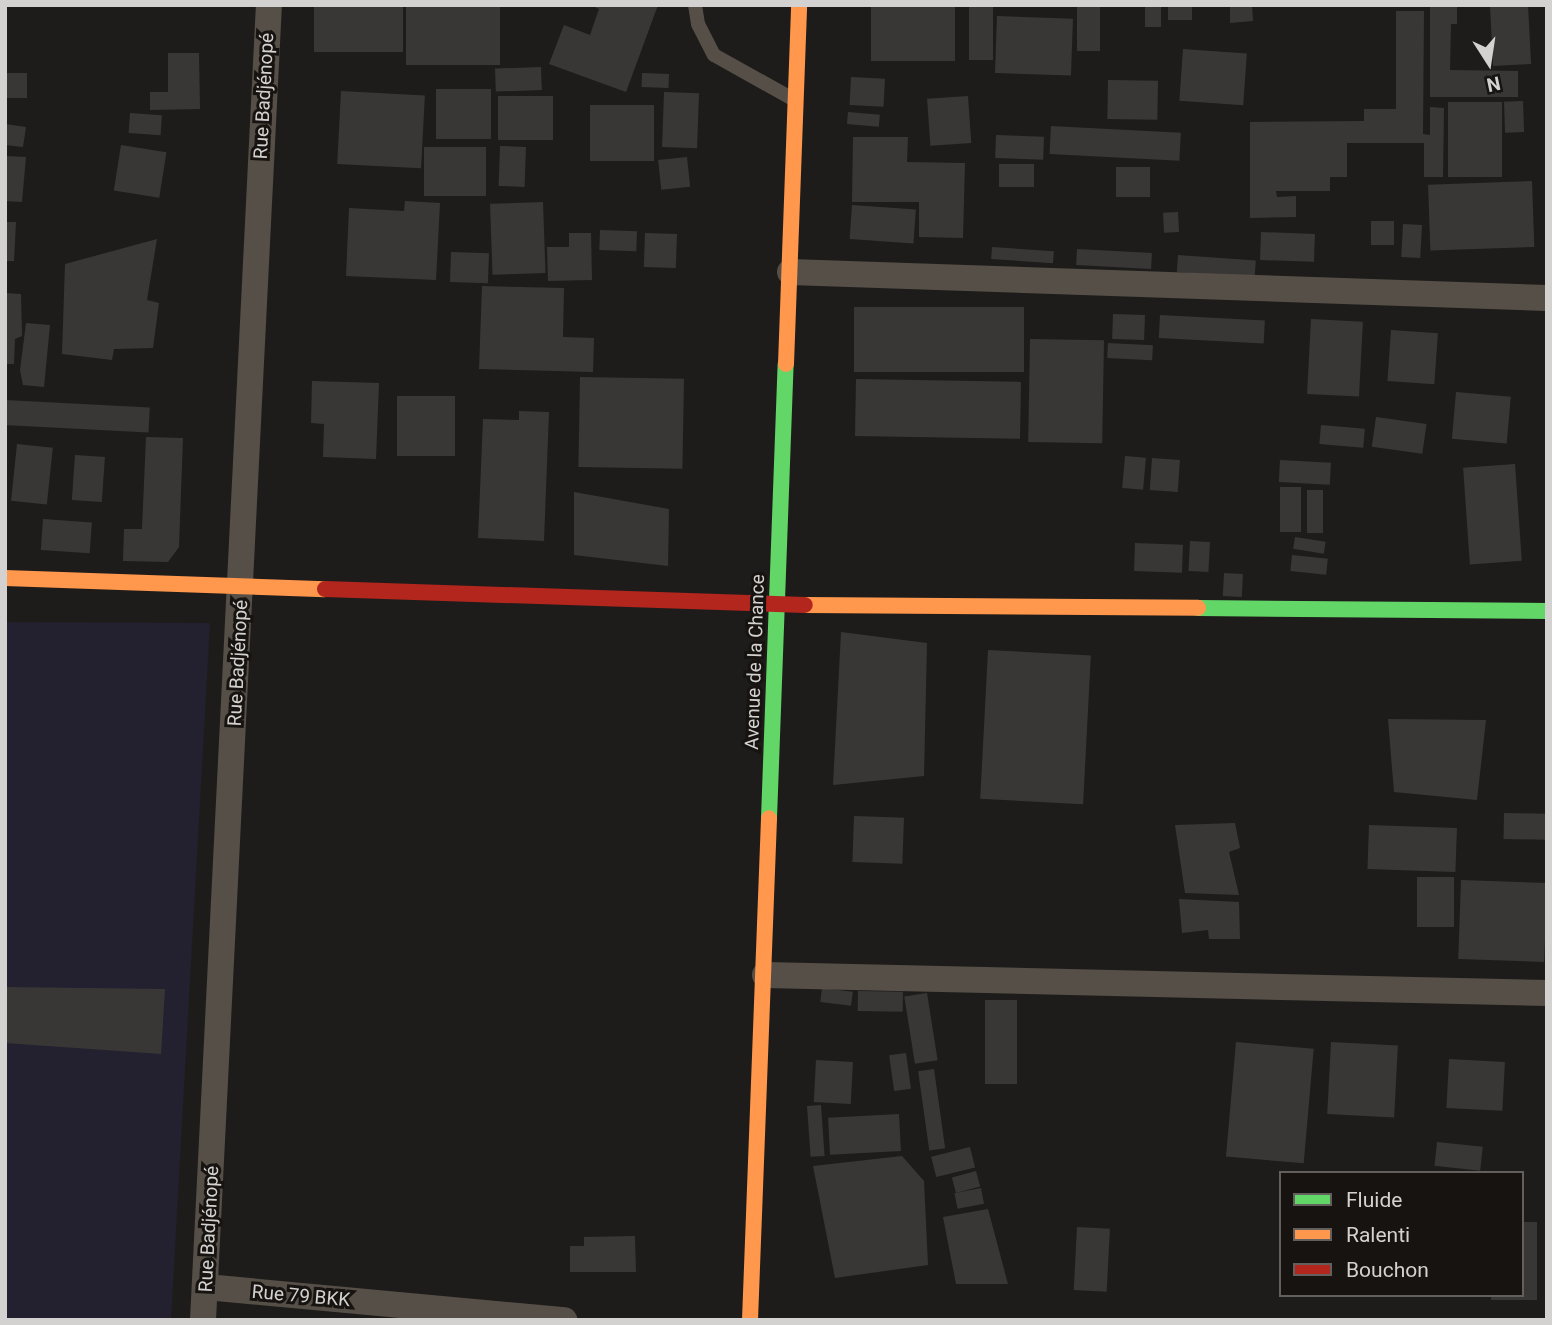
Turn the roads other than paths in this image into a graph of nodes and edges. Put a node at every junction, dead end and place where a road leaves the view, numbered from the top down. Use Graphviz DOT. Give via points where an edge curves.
graph roads {
  1 [pos="269,5"];
  2 [pos="695,5"];
  3 [pos="799,5"];
  4 [pos="796,100"];
  5 [pos="790,272"];
  6 [pos="1547,298"];
  7 [pos="5,578"];
  8 [pos="242,586"];
  9 [pos="778,605"];
  10 [pos="1547,611"];
  11 [pos="765,975"];
  12 [pos="1547,993"];
  13 [pos="206,1287"];
  14 [pos="203,1320"];
  15 [pos="564,1320"];
  16 [pos="750,1320"];
  1 -- 8 [label="street, Rue Badjénopé"];
  2 -- 4 [label="lane" via="698,24 714,55"];
  3 -- 4 [label="street, Avenue de la Chance"];
  4 -- 5 [label="street, Avenue de la Chance"];
  5 -- 6 [label="street"];
  5 -- 9 [label="street, Avenue de la Chance"];
  7 -- 8 [label="street"];
  8 -- 9 [label="street"];
  8 -- 13 [label="street, Rue Badjénopé"];
  9 -- 10 [label="street"];
  9 -- 11 [label="street, Avenue de la Chance"];
  11 -- 12 [label="street"];
  11 -- 16 [label="street, Avenue de la Chance"];
  13 -- 14 [label="street, Rue Badjénopé"];
  13 -- 15 [label="street, Rue 79 BKK"];
}
